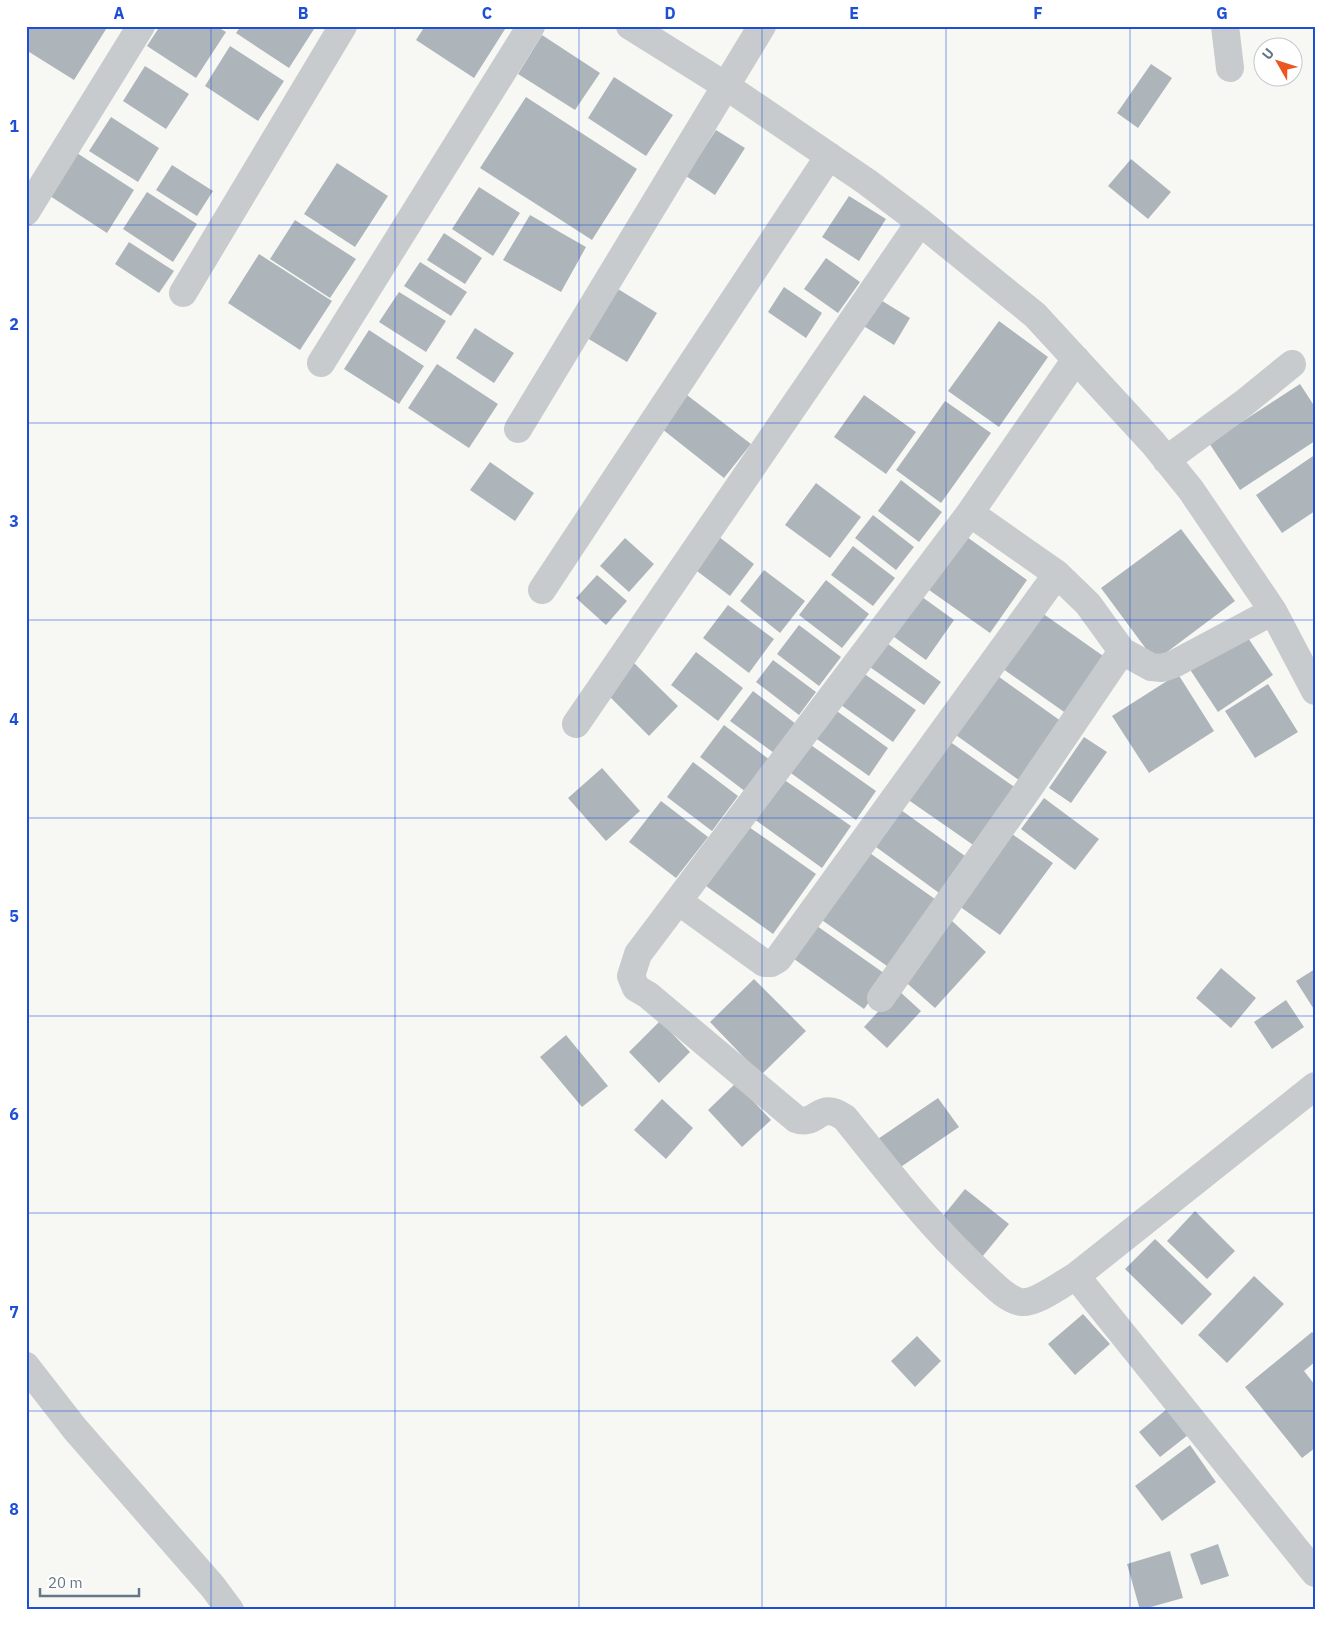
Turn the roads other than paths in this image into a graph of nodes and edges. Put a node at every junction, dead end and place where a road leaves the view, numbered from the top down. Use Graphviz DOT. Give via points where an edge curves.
graph roads {
  1 [pos="141,26"];
  2 [pos="343,26"];
  3 [pos="531,26"];
  4 [pos="630,26"];
  5 [pos="762,26"];
  6 [pos="1225,26"];
  7 [pos="1230,68"];
  8 [pos="726,86"];
  9 [pos="829,156"];
  10 [pos="26,212"];
  11 [pos="920,222"];
  12 [pos="183,294"];
  13 [pos="1076,359"];
  14 [pos="321,363"];
  15 [pos="1292,364"];
  16 [pos="518,429"];
  17 [pos="1166,460"];
  18 [pos="970,513"];
  19 [pos="1056,574"];
  20 [pos="542,590"];
  21 [pos="1273,611"];
  22 [pos="1122,651"];
  23 [pos="1315,691"];
  24 [pos="576,724"];
  25 [pos="678,901"];
  26 [pos="882,998"];
  27 [pos="1315,1086"];
  28 [pos="1076,1276"];
  29 [pos="26,1366"];
  30 [pos="1315,1573"];
  31 [pos="230,1610"];
  1 -- 10 [label="street"];
  2 -- 12 [label="street"];
  3 -- 14 [label="street"];
  4 -- 8 [label="street"];
  5 -- 8 [label="street"];
  6 -- 7 [label="street"];
  8 -- 9 [label="street"];
  8 -- 16 [label="street"];
  9 -- 11 [label="street"];
  9 -- 20 [label="street"];
  11 -- 13 [label="street" via="1035,315"];
  11 -- 24 [label="street"];
  13 -- 17 [label="street"];
  13 -- 18 [label="street"];
  15 -- 17 [label="street"];
  17 -- 21 [label="street" via="1191,490"];
  18 -- 19 [label="street"];
  18 -- 25 [label="street"];
  19 -- 22 [label="street" via="1088,604"];
  19 -- 25 [label="street" via="778,959 764,964"];
  21 -- 22 [label="street" via="1162,668 1151,667"];
  21 -- 23 [label="street"];
  22 -- 26 [label="street"];
  25 -- 28 [label="street" via="638,954 631,976 636,988 796,1119 807,1121 828,1110 844,1118 950,1245 1013,1299 1022,1302 1034,1300"];
  27 -- 28 [label="street"];
  28 -- 30 [label="street"];
  29 -- 31 [label="street" via="75,1429"];
}
